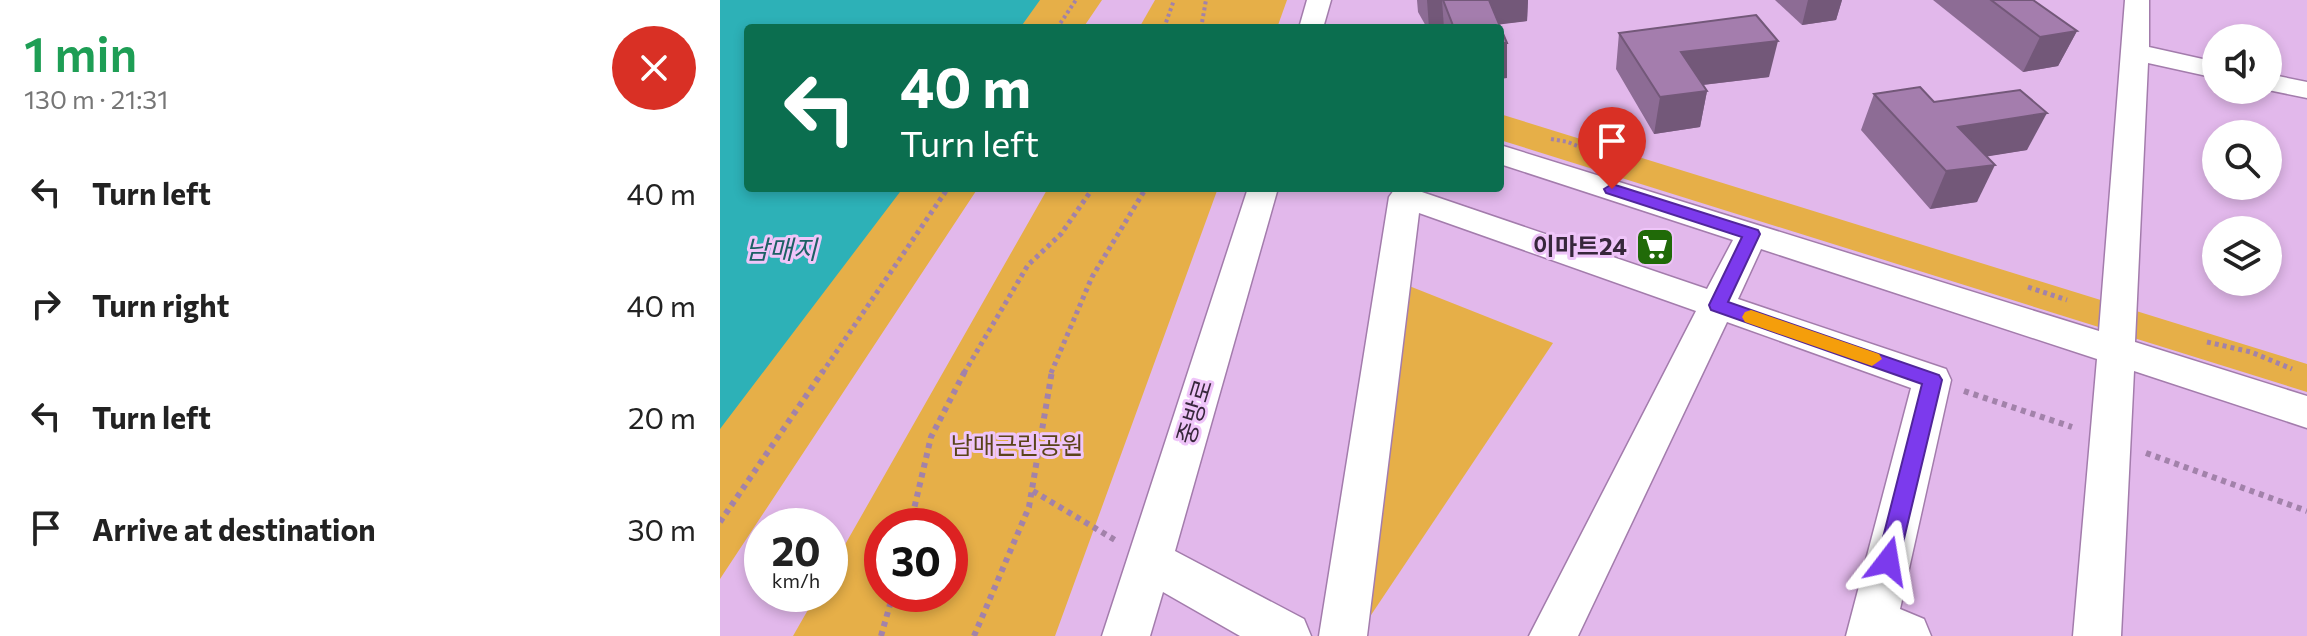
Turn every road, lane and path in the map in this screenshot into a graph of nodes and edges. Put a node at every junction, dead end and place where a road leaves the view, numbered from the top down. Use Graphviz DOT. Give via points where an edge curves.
graph roads {
  1 [pos="1076,0"];
  2 [pos="1174,0"];
  3 [pos="1206,0"];
  4 [pos="1319,0"];
  5 [pos="2137,0"];
  6 [pos="1060,24"];
  7 [pos="1165,24"];
  8 [pos="1202,24"];
  9 [pos="1312,24"];
  10 [pos="2136,52"];
  11 [pos="2202,67"];
  12 [pos="2282,85"];
  13 [pos="2307,90"];
  14 [pos="1504,155"];
  15 [pos="945,192"];
  16 [pos="1090,192"];
  17 [pos="1143,192"];
  18 [pos="1262,192"];
  19 [pos="1752,234"];
  20 [pos="1718,305"];
  21 [pos="2115,350"];
  22 [pos="1932,380"];
  23 [pos="2307,412"];
  24 [pos="2109,440"];
  25 [pos="1033,491"];
  26 [pos="914,508"];
  27 [pos="2307,511"];
  28 [pos="720,522"];
  29 [pos="1150,561"];
  30 [pos="888,612"];
  31 [pos="1884,631"];
  32 [pos="881,636"];
  33 [pos="974,636"];
  34 [pos="1126,636"];
  35 [pos="1287,636"];
  36 [pos="1343,636"];
  37 [pos="1553,636"];
  38 [pos="2097,636"];
  1 -- 6 [label="path"];
  2 -- 7 [label="path"];
  3 -- 8 [label="path"];
  4 -- 9 [label="street"];
  5 -- 10 [label="street"];
  10 -- 11 [label="street"];
  10 -- 21 [label="street"];
  12 -- 13 [label="street"];
  14 -- 19 [label="street"];
  15 -- 28 [label="path"];
  16 -- 26 [label="path" via="1061,234 1028,265 984,335 931,437"];
  17 -- 25 [label="path" via="1068,327 1050,375"];
  18 -- 29 [label="street, 중방로"];
  19 -- 20 [label="street"];
  19 -- 21 [label="street"];
  20 -- 22 [label="street"];
  20 -- 36 [label="street" via="1405,197"];
  20 -- 37 [label="street"];
  21 -- 23 [label="street"];
  21 -- 24 [label="street"];
  22 -- 24 [label="path"];
  22 -- 31 [label="street"];
  24 -- 27 [label="path"];
  24 -- 38 [label="street"];
  25 -- 29 [label="path"];
  25 -- 33 [label="path"];
  29 -- 34 [label="street, 중방로"];
  29 -- 35 [label="street"];
  30 -- 32 [label="path"];
}
